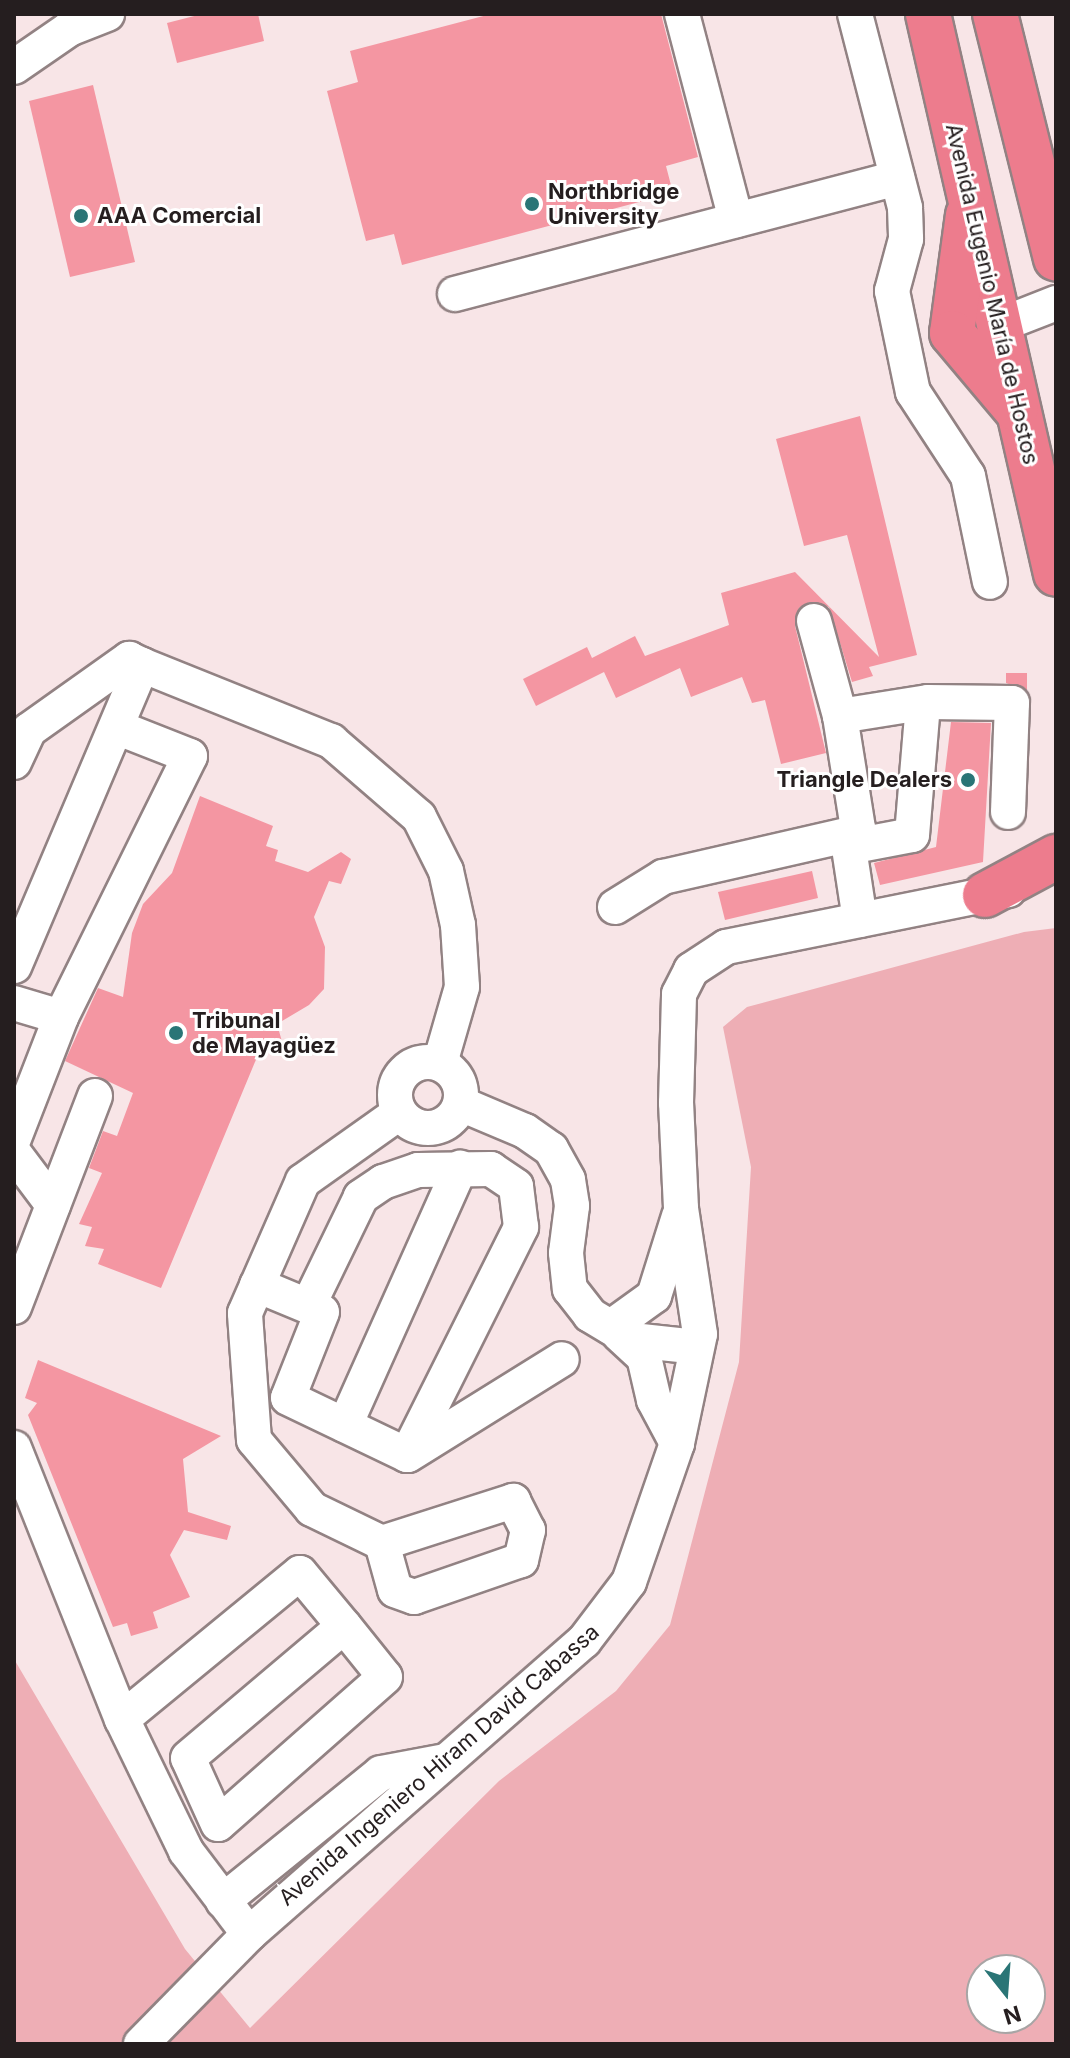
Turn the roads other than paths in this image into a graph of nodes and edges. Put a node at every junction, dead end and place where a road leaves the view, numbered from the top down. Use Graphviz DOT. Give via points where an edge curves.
graph roads {
  1 [pos="107,14"];
  2 [pos="682,14"];
  3 [pos="855,14"];
  4 [pos="928,14"];
  5 [pos="995,14"];
  6 [pos="14,67"];
  7 [pos="897,178"];
  8 [pos="971,197"];
  9 [pos="736,220"];
  10 [pos="1056,259"];
  11 [pos="455,294"];
  12 [pos="1056,303"];
  13 [pos="1000,325"];
  14 [pos="952,333"];
  15 [pos="903,343"];
  16 [pos="1019,412"];
  17 [pos="1056,574"];
  18 [pos="990,582"];
  19 [pos="814,621"];
  20 [pos="142,665"];
  21 [pos="923,703"];
  22 [pos="840,716"];
  23 [pos="116,727"];
  24 [pos="14,762"];
  25 [pos="1008,812"];
  26 [pos="848,841"];
  27 [pos="1056,857"];
  28 [pos="1056,880"];
  29 [pos="985,895"];
  30 [pos="615,907"];
  31 [pos="860,920"];
  32 [pos="14,966"];
  33 [pos="14,1003"];
  34 [pos="61,1017"];
  35 [pos="440,1063"];
  36 [pos="95,1096"];
  37 [pos="461,1104"];
  38 [pos="399,1113"];
  39 [pos="14,1138"];
  40 [pos="14,1153"];
  41 [pos="460,1168"];
  42 [pos="53,1205"];
  43 [pos="681,1208"];
  44 [pos="257,1285"];
  45 [pos="308,1306"];
  46 [pos="14,1307"];
  47 [pos="611,1327"];
  48 [pos="699,1340"];
  49 [pos="562,1359"];
  50 [pos="345,1425"];
  51 [pos="677,1443"];
  52 [pos="14,1448"];
  53 [pos="407,1455"];
  54 [pos="382,1543"];
  55 [pos="344,1626"];
  56 [pos="122,1719"];
  57 [pos="445,1761"];
  58 [pos="223,1901"];
  59 [pos="249,1934"];
  60 [pos="141,2044"];
  1 -- 6 [label="street" via="69,29"];
  2 -- 9 [label="street"];
  3 -- 7 [label="street"];
  4 -- 8 [label="highway, Avenida Eugenio María de Hostos"];
  5 -- 10 [label="highway"];
  7 -- 9 [label="street"];
  7 -- 15 [label="street" via="906,239 892,291"];
  8 -- 13 [label="highway, Avenida Eugenio María de Hostos"];
  8 -- 14 [label="highway"];
  9 -- 11 [label="street"];
  12 -- 13 [label="street"];
  13 -- 16 [label="highway, Avenida Eugenio María de Hostos"];
  14 -- 15 [label="street"];
  14 -- 16 [label="highway"];
  15 -- 18 [label="street" via="913,392 968,476"];
  16 -- 17 [label="highway, Avenida Eugenio María de Hostos"];
  19 -- 22 [label="street"];
  20 -- 23 [label="street"];
  20 -- 24 [label="street" via="129,659 29,730"];
  20 -- 35 [label="street" via="331,741 419,817 446,871 458,925 462,987"];
  21 -- 22 [label="street"];
  21 -- 25 [label="street" via="1012,703"];
  21 -- 26 [label="street" via="912,835"];
  22 -- 26 [label="street" via="858,828"];
  23 -- 32 [label="street"];
  23 -- 34 [label="street" via="190,756"];
  26 -- 30 [label="street" via="663,877"];
  26 -- 31 [label="street"];
  27 -- 29 [label="highway"];
  28 -- 29 [label="street, Avenida Ingeniero Hiram David Cabassa"];
  29 -- 31 [label="street, Avenida Ingeniero Hiram David Cabassa"];
  31 -- 43 [label="street, Avenida Ingeniero Hiram David Cabassa" via="726,947 691,970 679,994 676,1103"];
  33 -- 34 [label="street"];
  34 -- 39 [label="street"];
  35 -- 37 [label="street" via="459,1080"];
  35 -- 38 [label="street" via="419,1062 402,1074 394,1093"];
  36 -- 42 [label="street"];
  37 -- 38 [label="street" via="445,1125 420,1128"];
  37 -- 47 [label="street" via="525,1131 551,1149 568,1180 572,1206 566,1253 570,1289 590,1315"];
  38 -- 44 [label="street" via="303,1181"];
  40 -- 42 [label="street"];
  41 -- 45 [label="street" via="418,1170 383,1182 361,1197"];
  41 -- 50 [label="street"];
  41 -- 53 [label="street" via="491,1169 516,1186 521,1227"];
  42 -- 46 [label="street"];
  43 -- 47 [label="street" via="654,1296"];
  43 -- 48 [label="street, Avenida Ingeniero Hiram David Cabassa"];
  44 -- 45 [label="street"];
  44 -- 54 [label="street" via="245,1313 254,1440 312,1509"];
  45 -- 50 [label="street" via="322,1312 288,1398"];
  47 -- 48 [label="street" via="632,1340"];
  47 -- 51 [label="street" via="644,1357 654,1400"];
  48 -- 51 [label="street, Avenida Ingeniero Hiram David Cabassa"];
  49 -- 53 [label="street"];
  50 -- 53 [label="street"];
  51 -- 57 [label="street, Avenida Ingeniero Hiram David Cabassa" via="648,1540 611,1612"];
  52 -- 56 [label="street"];
  55 -- 55 [label="street" via="385,1677 218,1824 188,1758"];
  55 -- 56 [label="street" via="300,1573"];
  56 -- 58 [label="street" via="186,1851"];
  57 -- 58 [label="street" via="381,1773"];
  57 -- 59 [label="street, Avenida Ingeniero Hiram David Cabassa"];
  58 -- 59 [label="street"];
  59 -- 60 [label="street, Avenida Ingeniero Hiram David Cabassa"];
}
